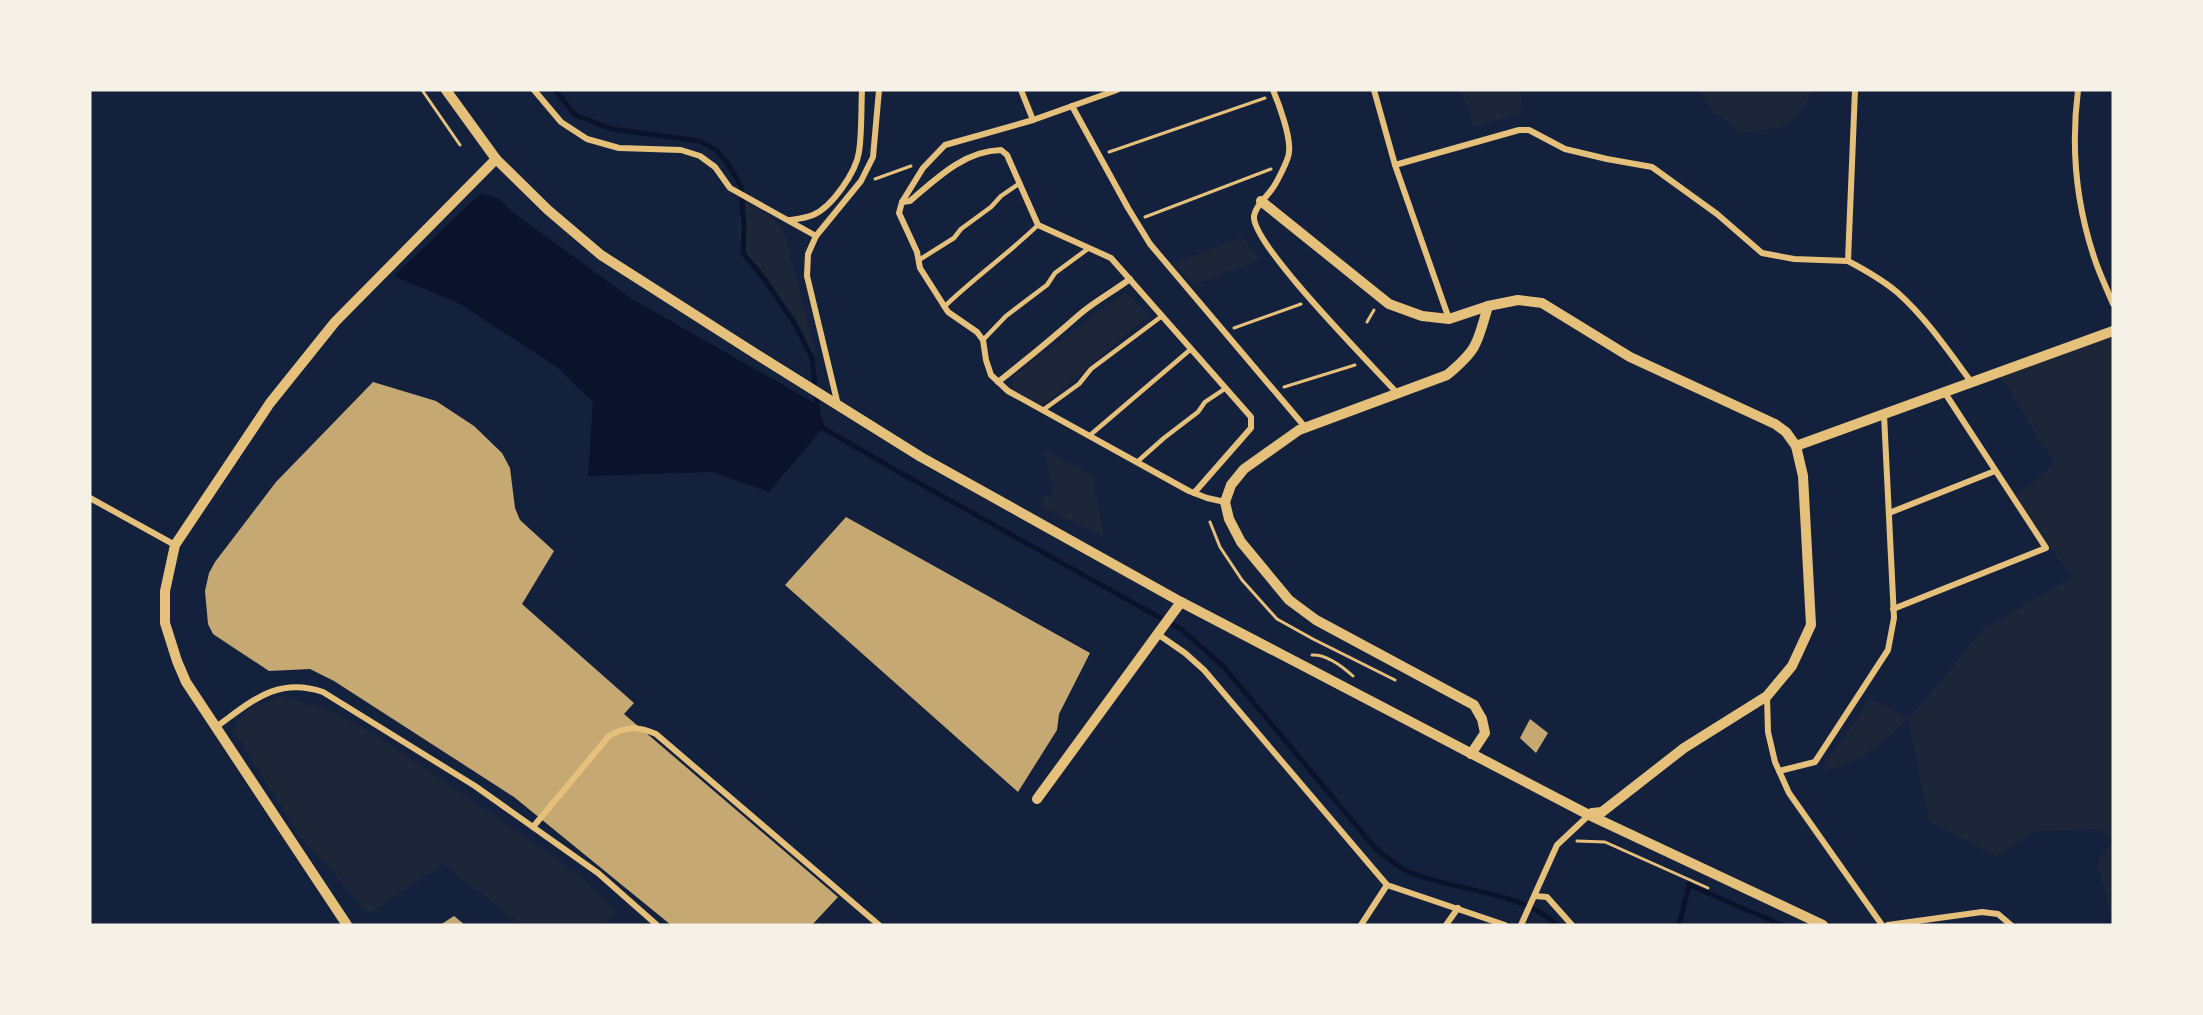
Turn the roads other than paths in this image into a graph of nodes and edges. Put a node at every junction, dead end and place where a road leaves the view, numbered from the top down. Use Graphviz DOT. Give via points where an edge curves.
graph roads {
  1 [pos="446,90"];
  2 [pos="534,90"];
  3 [pos="862,90"];
  4 [pos="879,90"];
  5 [pos="1020,90"];
  6 [pos="1117,90"];
  7 [pos="1374,90"];
  8 [pos="1855,90"];
  9 [pos="2078,90"];
  10 [pos="1274,92"];
  11 [pos="1072,106"];
  12 [pos="1033,120"];
  13 [pos="496,159"];
  14 [pos="1395,165"];
  15 [pos="1020,183"];
  16 [pos="1261,201"];
  17 [pos="902,202"];
  18 [pos="789,220"];
  19 [pos="1038,225"];
  20 [pos="816,236"];
  21 [pos="1089,248"];
  22 [pos="919,260"];
  23 [pos="1848,261"];
  24 [pos="1130,279"];
  25 [pos="2113,304"];
  26 [pos="1488,306"];
  27 [pos="944,307"];
  28 [pos="1162,316"];
  29 [pos="1449,318"];
  30 [pos="2113,331"];
  31 [pos="983,340"];
  32 [pos="1191,349"];
  33 [pos="998,382"];
  34 [pos="1972,383"];
  35 [pos="1226,388"];
  36 [pos="1397,393"];
  37 [pos="1945,393"];
  38 [pos="838,405"];
  39 [pos="1043,411"];
  40 [pos="1884,415"];
  41 [pos="1305,427"];
  42 [pos="1089,436"];
  43 [pos="1796,446"];
  44 [pos="1137,462"];
  45 [pos="1995,471"];
  46 [pos="1194,493"];
  47 [pos="90,498"];
  48 [pos="1226,502"];
  49 [pos="1889,513"];
  50 [pos="175,545"];
  51 [pos="1181,602"];
  52 [pos="1893,609"];
  53 [pos="1159,635"];
  54 [pos="1767,696"];
  55 [pos="215,728"];
  56 [pos="1471,754"];
  57 [pos="1779,771"];
  58 [pos="1037,800"];
  59 [pos="1589,815"];
  60 [pos="533,827"];
  61 [pos="1387,885"];
  62 [pos="1534,896"];
  63 [pos="1458,908"];
  64 [pos="347,925"];
  65 [pos="657,925"];
  66 [pos="879,925"];
  67 [pos="1361,925"];
  68 [pos="1446,925"];
  69 [pos="1505,925"];
  70 [pos="1521,925"];
  71 [pos="1572,925"];
  72 [pos="1823,925"];
  73 [pos="1882,925"];
  74 [pos="1888,925"];
  75 [pos="2011,925"];
  1 -- 13 [label="street"];
  2 -- 18 [label="street" via="561,122 587,139 620,148 681,150 700,156 715,167 730,188"];
  3 -- 18 [label="street" via="855,166 823,209"];
  4 -- 20 [label="street" via="873,157 861,181"];
  5 -- 12 [label="street"];
  6 -- 11 [label="street"];
  7 -- 14 [label="street"];
  8 -- 23 [label="street"];
  9 -- 25 [label="street" via="2073,123 2081,204 2093,256"];
  10 -- 16 [label="street" via="1283,114 1289,152 1273,188"];
  11 -- 12 [label="street"];
  11 -- 41 [label="street" via="1150,244"];
  12 -- 17 [label="street" via="945,145 923,168"];
  13 -- 38 [label="street" via="601,255"];
  13 -- 50 [label="street" via="335,322 270,403"];
  14 -- 23 [label="street" via="1530,130 1565,149 1652,167 1762,252 1794,259"];
  14 -- 29 [label="street"];
  15 -- 17 [label="street" via="1007,155 1001,150 987,150 954,165 910,201"];
  15 -- 19 [label="street"];
  15 -- 22 [label="lane" via="961,228 954,238"];
  16 -- 29 [label="street" via="1389,304 1422,316"];
  16 -- 36 [label="street" via="1254,222 1262,240"];
  17 -- 22 [label="street" via="899,213"];
  18 -- 20 [label="street"];
  19 -- 21 [label="street"];
  19 -- 27 [label="lane"];
  20 -- 38 [label="street" via="808,254 807,276"];
  21 -- 24 [label="street" via="1111,258"];
  21 -- 31 [label="lane" via="1055,273 1047,285 1006,316"];
  22 -- 27 [label="street"];
  23 -- 34 [label="street" via="1898,293 1926,322"];
  24 -- 28 [label="street"];
  24 -- 33 [label="street" via="1081,313"];
  26 -- 29 [label="street"];
  26 -- 36 [label="street" via="1477,346 1466,359 1447,375"];
  26 -- 43 [label="street" via="1518,300 1542,303 1630,357 1775,424"];
  27 -- 31 [label="street"];
  28 -- 32 [label="street"];
  28 -- 39 [label="lane"];
  30 -- 34 [label="street"];
  31 -- 33 [label="street" via="991,375"];
  32 -- 35 [label="street"];
  32 -- 42 [label="lane"];
  33 -- 39 [label="street"];
  34 -- 37 [label="street"];
  35 -- 44 [label="lane"];
  35 -- 46 [label="street" via="1251,417 1251,428"];
  36 -- 41 [label="street"];
  37 -- 40 [label="street"];
  37 -- 45 [label="street"];
  38 -- 51 [label="street" via="921,457"];
  39 -- 42 [label="street"];
  40 -- 43 [label="street"];
  40 -- 49 [label="street"];
  41 -- 48 [label="street" via="1244,470 1231,484"];
  42 -- 44 [label="street"];
  43 -- 54 [label="street" via="1803,476 1811,625 1792,666"];
  44 -- 46 [label="street"];
  45 -- 49 [label="street"];
  45 -- 52 [label="street" via="2046,548"];
  46 -- 48 [label="street"];
  47 -- 50 [label="street"];
  48 -- 56 [label="street" via="1229,519 1241,542 1289,600 1316,620 1474,705 1485,733"];
  49 -- 52 [label="street"];
  50 -- 55 [label="street" via="165,591 165,623 186,682"];
  51 -- 53 [label="street"];
  51 -- 56 [label="street"];
  52 -- 57 [label="street" via="1888,650 1815,762"];
  53 -- 58 [label="street"];
  53 -- 61 [label="street" via="1204,670"];
  54 -- 57 [label="street" via="1768,732"];
  54 -- 59 [label="street" via="1684,748 1602,812"];
  55 -- 60 [label="street" via="255,699 280,688 306,686 323,692 475,786"];
  55 -- 64 [label="street"];
  56 -- 59 [label="street"];
  57 -- 73 [label="street" via="1789,793"];
  59 -- 62 [label="street" via="1557,845"];
  59 -- 72 [label="street"];
  60 -- 65 [label="street" via="598,873"];
  60 -- 66 [label="street" via="609,736 620,729 645,729 656,734"];
  61 -- 63 [label="street"];
  61 -- 67 [label="street"];
  62 -- 70 [label="street"];
  62 -- 71 [label="street" via="1547,897"];
  63 -- 68 [label="street"];
  63 -- 69 [label="street"];
  74 -- 75 [label="street" via="1982,912 1998,914"];
}
